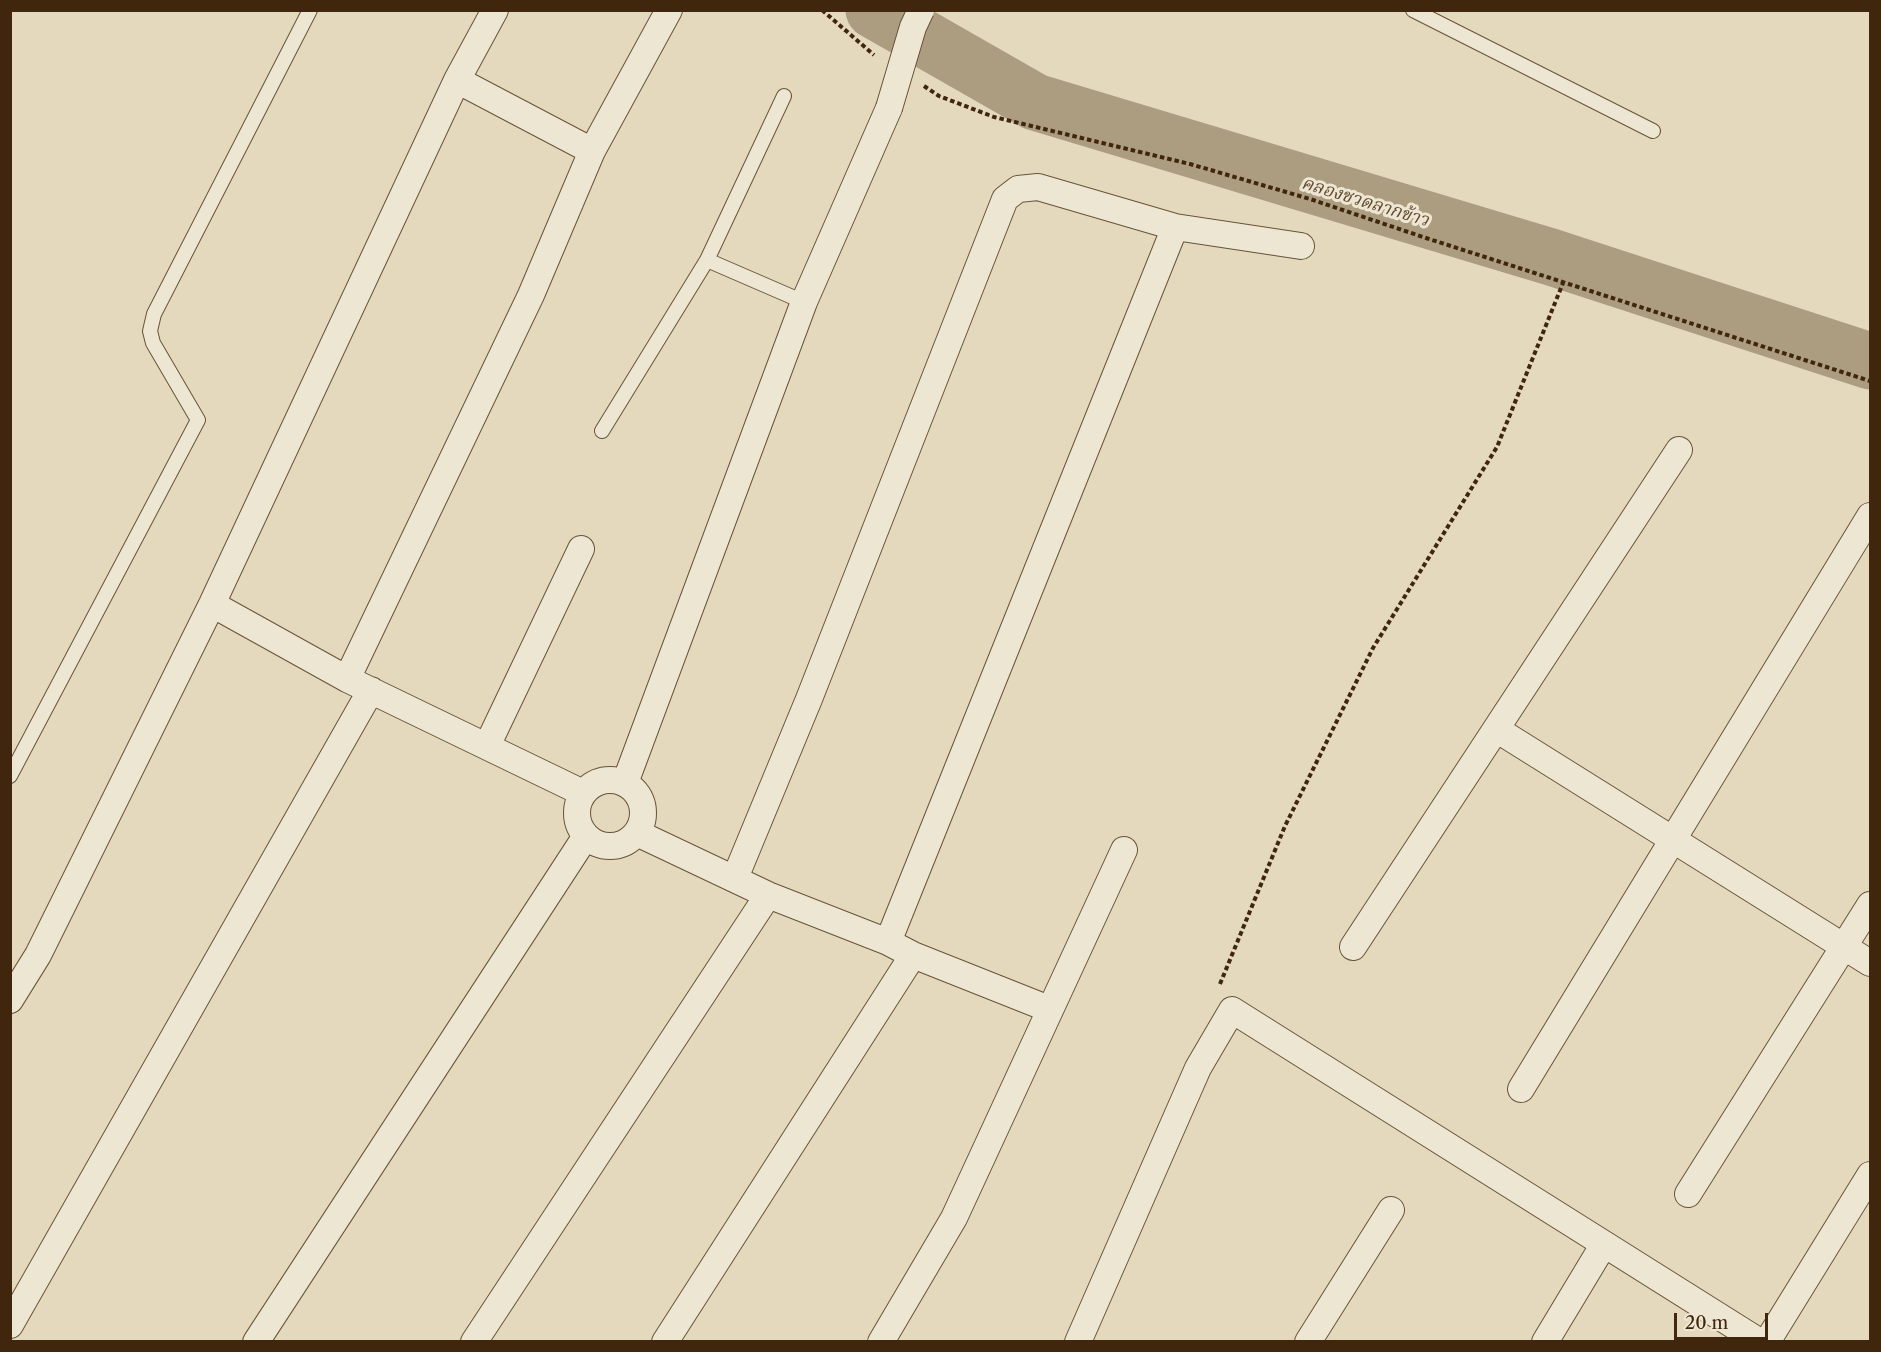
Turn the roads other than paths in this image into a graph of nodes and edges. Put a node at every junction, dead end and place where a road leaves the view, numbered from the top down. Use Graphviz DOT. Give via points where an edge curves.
graph roads {
  1 [pos="310,10"];
  2 [pos="495,10"];
  3 [pos="669,10"];
  4 [pos="921,10"];
  5 [pos="1413,10"];
  6 [pos="457,80"];
  7 [pos="784,96"];
  8 [pos="1653,131"];
  9 [pos="592,151"];
  10 [pos="1175,227"];
  11 [pos="1301,246"];
  12 [pos="707,260"];
  13 [pos="804,302"];
  14 [pos="602,430"];
  15 [pos="1679,450"];
  16 [pos="1870,516"];
  17 [pos="581,549"];
  18 [pos="212,604"];
  19 [pos="347,679"];
  20 [pos="371,690"];
  21 [pos="1496,729"];
  22 [pos="487,746"];
  23 [pos="10,776"];
  24 [pos="625,783"];
  25 [pos="583,793"];
  26 [pos="637,833"];
  27 [pos="586,836"];
  28 [pos="1673,839"];
  29 [pos="1124,850"];
  30 [pos="735,878"];
  31 [pos="768,895"];
  32 [pos="1870,906"];
  33 [pos="888,942"];
  34 [pos="1353,947"];
  35 [pos="1844,947"];
  36 [pos="913,955"];
  37 [pos="1870,963"];
  38 [pos="10,1000"];
  39 [pos="1049,1009"];
  40 [pos="1521,1089"];
  41 [pos="1870,1175"];
  42 [pos="1688,1194"];
  43 [pos="1391,1210"];
  44 [pos="1604,1244"];
  45 [pos="10,1325"];
  46 [pos="256,1341"];
  47 [pos="474,1341"];
  48 [pos="665,1341"];
  49 [pos="881,1341"];
  50 [pos="1078,1341"];
  51 [pos="1308,1341"];
  52 [pos="1545,1341"];
  53 [pos="1760,1341"];
  54 [pos="1767,1341"];
  1 -- 23 [label="lane" via="154,314 150,331 153,343 198,420"];
  2 -- 6 [label="street"];
  3 -- 9 [label="street"];
  4 -- 13 [label="street, bridge" via="889,108"];
  5 -- 8 [label="lane"];
  6 -- 9 [label="street"];
  6 -- 18 [label="street"];
  7 -- 12 [label="lane"];
  9 -- 19 [label="street" via="531,295"];
  10 -- 11 [label="street"];
  10 -- 30 [label="street" via="1038,187 1018,189 1005,199"];
  10 -- 33 [label="street"];
  12 -- 13 [label="lane"];
  12 -- 14 [label="lane"];
  13 -- 24 [label="street"];
  15 -- 21 [label="street"];
  16 -- 28 [label="street"];
  17 -- 22 [label="street"];
  18 -- 19 [label="street"];
  18 -- 38 [label="street" via="38,955"];
  19 -- 20 [label="street"];
  20 -- 22 [label="street"];
  20 -- 45 [label="street"];
  21 -- 28 [label="street"];
  21 -- 34 [label="street"];
  22 -- 25 [label="street"];
  24 -- 25 [label="street" via="602,780"];
  24 -- 26 [label="street" via="641,800 644,811"];
  25 -- 27 [label="street" via="576,815"];
  26 -- 27 [label="street" via="628,842 606,847"];
  26 -- 30 [label="street"];
  27 -- 46 [label="street"];
  28 -- 35 [label="street"];
  28 -- 40 [label="street"];
  29 -- 39 [label="street"];
  30 -- 31 [label="street"];
  31 -- 33 [label="street"];
  31 -- 47 [label="street"];
  32 -- 35 [label="street"];
  33 -- 36 [label="street"];
  35 -- 37 [label="street"];
  35 -- 42 [label="street"];
  36 -- 39 [label="street"];
  36 -- 48 [label="street"];
  39 -- 49 [label="street" via="954,1218"];
  41 -- 54 [label="street"];
  43 -- 51 [label="street"];
  44 -- 50 [label="street" via="1232,1010 1198,1068"];
  44 -- 52 [label="street"];
  44 -- 53 [label="street"];
}
